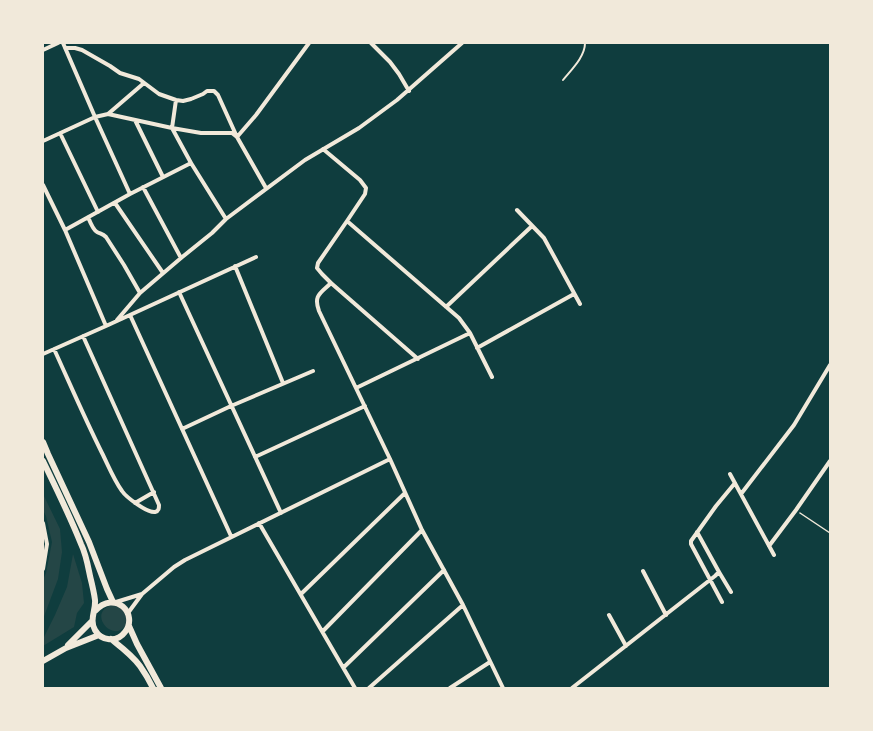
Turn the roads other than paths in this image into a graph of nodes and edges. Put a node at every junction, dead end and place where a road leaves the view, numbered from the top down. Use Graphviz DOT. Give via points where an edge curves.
graph roads {
  1 [pos="58,43"];
  2 [pos="63,43"];
  3 [pos="309,43"];
  4 [pos="371,43"];
  5 [pos="462,43"];
  6 [pos="585,43"];
  7 [pos="65,48"];
  8 [pos="43,50"];
  9 [pos="563,80"];
  10 [pos="144,83"];
  11 [pos="409,91"];
  12 [pos="176,100"];
  13 [pos="108,114"];
  14 [pos="95,117"];
  15 [pos="135,120"];
  16 [pos="172,128"];
  17 [pos="60,133"];
  18 [pos="237,137"];
  19 [pos="43,141"];
  20 [pos="323,149"];
  21 [pos="191,163"];
  22 [pos="163,177"];
  23 [pos="43,185"];
  24 [pos="143,188"];
  25 [pos="266,188"];
  26 [pos="130,194"];
  27 [pos="115,203"];
  28 [pos="517,210"];
  29 [pos="98,212"];
  30 [pos="88,218"];
  31 [pos="226,219"];
  32 [pos="347,222"];
  33 [pos="532,226"];
  34 [pos="65,230"];
  35 [pos="256,257"];
  36 [pos="181,258"];
  37 [pos="235,266"];
  38 [pos="163,273"];
  39 [pos="331,282"];
  40 [pos="178,292"];
  41 [pos="140,293"];
  42 [pos="574,294"];
  43 [pos="580,304"];
  44 [pos="446,307"];
  45 [pos="130,315"];
  46 [pos="117,320"];
  47 [pos="106,326"];
  48 [pos="470,333"];
  49 [pos="83,336"];
  50 [pos="478,348"];
  51 [pos="54,349"];
  52 [pos="43,354"];
  53 [pos="418,358"];
  54 [pos="830,366"];
  55 [pos="313,371"];
  56 [pos="492,377"];
  57 [pos="284,383"];
  58 [pos="356,388"];
  59 [pos="231,406"];
  60 [pos="365,406"];
  61 [pos="182,429"];
  62 [pos="43,442"];
  63 [pos="255,457"];
  64 [pos="390,459"];
  65 [pos="43,461"];
  66 [pos="830,461"];
  67 [pos="730,474"];
  68 [pos="735,483"];
  69 [pos="154,492"];
  70 [pos="405,493"];
  71 [pos="741,494"];
  72 [pos="135,503"];
  73 [pos="281,512"];
  74 [pos="259,523"];
  75 [pos="43,524"];
  76 [pos="422,530"];
  77 [pos="697,532"];
  78 [pos="231,536"];
  79 [pos="769,546"];
  80 [pos="774,555"];
  81 [pos="43,569"];
  82 [pos="444,570"];
  83 [pos="643,571"];
  84 [pos="719,572"];
  85 [pos="710,580"];
  86 [pos="731,592"];
  87 [pos="142,594"];
  88 [pos="301,594"];
  89 [pos="115,602"];
  90 [pos="722,602"];
  91 [pos="463,606"];
  92 [pos="95,611"];
  93 [pos="128,614"];
  94 [pos="609,615"];
  95 [pos="666,615"];
  96 [pos="92,620"];
  97 [pos="129,626"];
  98 [pos="322,631"];
  99 [pos="99,635"];
  100 [pos="111,639"];
  101 [pos="626,646"];
  102 [pos="66,648"];
  103 [pos="43,661"];
  104 [pos="490,662"];
  105 [pos="344,667"];
  106 [pos="153,688"];
  107 [pos="161,688"];
  108 [pos="355,688"];
  109 [pos="369,688"];
  110 [pos="450,688"];
  111 [pos="503,688"];
  112 [pos="572,688"];
  1 -- 8 [label="street"];
  2 -- 7 [label="street"];
  3 -- 18 [label="street"];
  4 -- 11 [label="street" via="390,62"];
  5 -- 11 [label="street"];
  6 -- 9 [label="lane" via="584,51"];
  7 -- 10 [label="street" via="82,50 120,73"];
  7 -- 14 [label="street"];
  10 -- 12 [label="street" via="159,94"];
  10 -- 13 [label="street"];
  11 -- 20 [label="street" via="359,128"];
  12 -- 16 [label="street"];
  12 -- 18 [label="street" via="183,101 207,91 214,91"];
  13 -- 14 [label="street"];
  13 -- 15 [label="street"];
  14 -- 17 [label="street"];
  14 -- 26 [label="street"];
  15 -- 16 [label="street"];
  15 -- 22 [label="street"];
  16 -- 18 [label="street" via="201,133 232,133"];
  16 -- 21 [label="street"];
  17 -- 19 [label="street"];
  17 -- 29 [label="street"];
  18 -- 25 [label="street"];
  20 -- 25 [label="street"];
  20 -- 32 [label="street" via="366,188 365,194"];
  21 -- 22 [label="street"];
  21 -- 31 [label="street"];
  22 -- 24 [label="street"];
  23 -- 34 [label="street"];
  24 -- 26 [label="street"];
  24 -- 36 [label="street"];
  25 -- 31 [label="street"];
  26 -- 27 [label="street"];
  27 -- 29 [label="street"];
  27 -- 38 [label="street"];
  28 -- 33 [label="street"];
  29 -- 30 [label="street"];
  30 -- 34 [label="street"];
  30 -- 41 [label="street" via="96,231 106,237"];
  31 -- 36 [label="street"];
  32 -- 39 [label="street" via="318,262 317,268"];
  32 -- 44 [label="street"];
  33 -- 42 [label="street" via="544,238"];
  33 -- 44 [label="street"];
  34 -- 47 [label="street"];
  35 -- 37 [label="street"];
  36 -- 38 [label="street"];
  37 -- 40 [label="street"];
  37 -- 57 [label="street"];
  38 -- 41 [label="street"];
  39 -- 53 [label="street"];
  39 -- 58 [label="street" via="316,300 316,305"];
  40 -- 45 [label="street"];
  40 -- 59 [label="street"];
  41 -- 46 [label="street"];
  42 -- 43 [label="street"];
  42 -- 50 [label="street"];
  44 -- 48 [label="street" via="459,318"];
  45 -- 46 [label="street"];
  45 -- 61 [label="street"];
  46 -- 47 [label="street"];
  47 -- 49 [label="street"];
  48 -- 50 [label="street"];
  48 -- 53 [label="street"];
  49 -- 51 [label="street"];
  49 -- 69 [label="street"];
  50 -- 56 [label="street"];
  51 -- 52 [label="street"];
  51 -- 72 [label="street" via="118,485"];
  53 -- 58 [label="street"];
  54 -- 71 [label="street" via="794,425"];
  55 -- 57 [label="street"];
  57 -- 59 [label="street"];
  58 -- 60 [label="street"];
  59 -- 61 [label="street"];
  59 -- 63 [label="street"];
  60 -- 63 [label="street"];
  60 -- 64 [label="street"];
  61 -- 78 [label="street"];
  62 -- 89 [label="main road"];
  63 -- 73 [label="street"];
  64 -- 70 [label="street"];
  64 -- 73 [label="street"];
  65 -- 92 [label="main road" via="82,545 91,578"];
  66 -- 79 [label="street"];
  67 -- 68 [label="street"];
  68 -- 71 [label="street"];
  68 -- 77 [label="street"];
  69 -- 72 [label="street"];
  69 -- 72 [label="street" via="160,505 158,511 151,511"];
  70 -- 76 [label="street"];
  70 -- 88 [label="street"];
  71 -- 79 [label="street"];
  73 -- 74 [label="street"];
  74 -- 78 [label="street"];
  74 -- 88 [label="street"];
  75 -- 81 [label="street" via="46,544"];
  76 -- 82 [label="street"];
  76 -- 98 [label="street"];
  77 -- 84 [label="street"];
  77 -- 85 [label="street" via="691,544"];
  78 -- 87 [label="street" via="180,563"];
  79 -- 80 [label="street"];
  82 -- 91 [label="street"];
  82 -- 105 [label="street"];
  83 -- 95 [label="street"];
  84 -- 85 [label="street"];
  84 -- 86 [label="street"];
  85 -- 90 [label="street"];
  85 -- 95 [label="street"];
  87 -- 89 [label="street"];
  87 -- 93 [label="street"];
  88 -- 98 [label="street"];
  89 -- 92 [label="main road" via="106,602"];
  89 -- 93 [label="main road" via="125,608"];
  91 -- 104 [label="street"];
  91 -- 109 [label="street"];
  92 -- 96 [label="main road"];
  93 -- 97 [label="main road"];
  94 -- 101 [label="street"];
  95 -- 101 [label="street"];
  96 -- 99 [label="main road"];
  96 -- 102 [label="main road"];
  97 -- 100 [label="main road" via="122,636"];
  97 -- 107 [label="main road"];
  98 -- 105 [label="street"];
  99 -- 100 [label="main road"];
  99 -- 102 [label="main road"];
  100 -- 106 [label="main road" via="136,661"];
  101 -- 112 [label="street"];
  102 -- 103 [label="main road"];
  104 -- 110 [label="street"];
  104 -- 111 [label="street"];
  105 -- 108 [label="street"];
}
